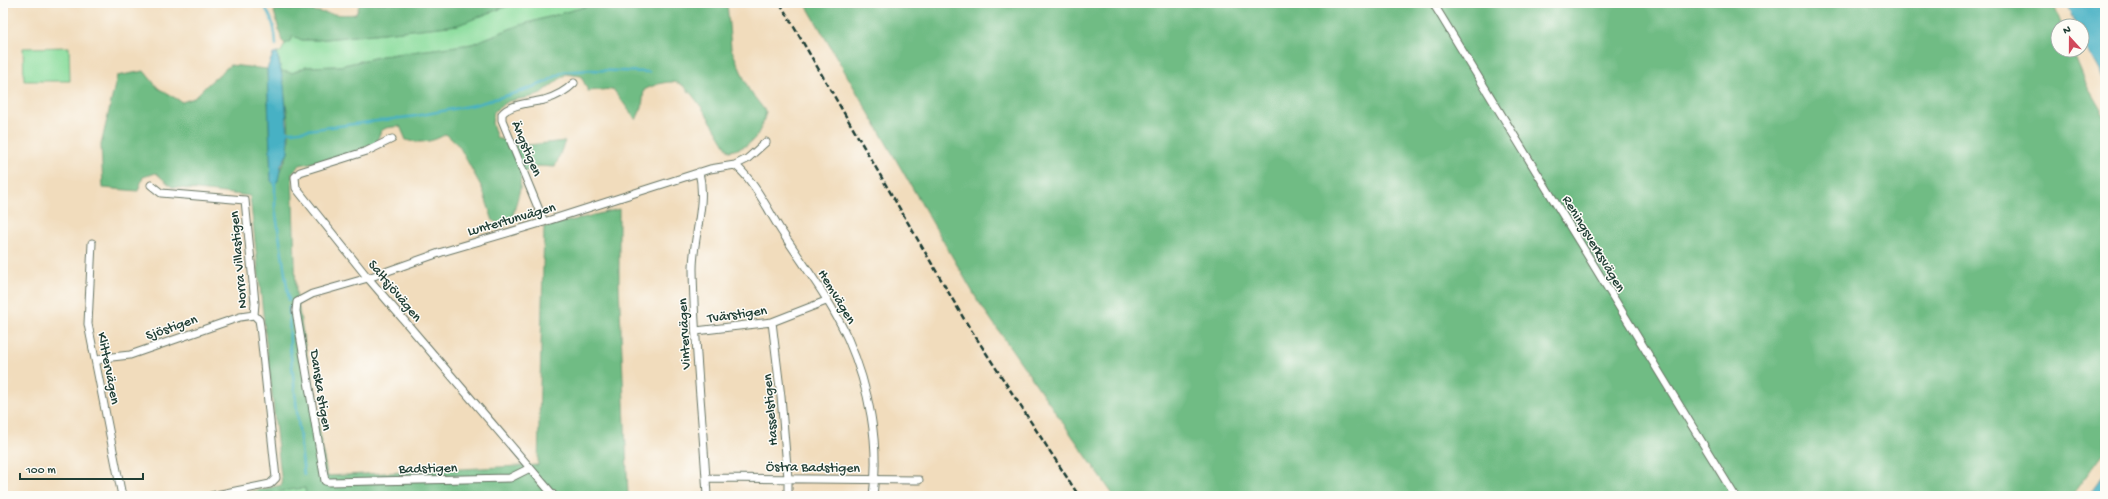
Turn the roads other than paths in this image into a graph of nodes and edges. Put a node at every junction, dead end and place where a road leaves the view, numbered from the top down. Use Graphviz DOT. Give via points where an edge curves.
graph roads {
  1 [pos="1433,3"];
  2 [pos="574,83"];
  3 [pos="392,138"];
  4 [pos="766,142"];
  5 [pos="735,165"];
  6 [pos="699,172"];
  7 [pos="151,185"];
  8 [pos="544,222"];
  9 [pos="92,243"];
  10 [pos="368,278"];
  11 [pos="826,301"];
  12 [pos="297,302"];
  13 [pos="254,315"];
  14 [pos="772,322"];
  15 [pos="696,331"];
  16 [pos="97,361"];
  17 [pos="530,468"];
  18 [pos="706,478"];
  19 [pos="788,478"];
  20 [pos="875,480"];
  21 [pos="919,480"];
  22 [pos="325,481"];
  23 [pos="122,496"];
  24 [pos="211,496"];
  25 [pos="554,496"];
  26 [pos="707,496"];
  27 [pos="788,496"];
  28 [pos="873,496"];
  29 [pos="1735,496"];
  1 -- 29 [label="street, Reningsverksvägen"];
  2 -- 8 [label="street, Ängstigen" via="566,91 545,100 502,113 502,120"];
  3 -- 10 [label="street, Saltsjövägen" via="367,151 300,172 295,177 298,191"];
  4 -- 5 [label="street" via="747,159"];
  5 -- 6 [label="street, Luntertunvägen"];
  5 -- 11 [label="street, Hemvägen" via="758,194"];
  6 -- 8 [label="street, Luntertunvägen"];
  6 -- 15 [label="street, Vintervägen" via="702,198 693,268"];
  7 -- 13 [label="street, Norra Villastigen" via="161,193 245,200"];
  8 -- 10 [label="street, Luntertunvägen" via="442,252"];
  9 -- 16 [label="street, Klittervägen" via="88,324"];
  10 -- 12 [label="street, Luntertunvägen" via="312,294"];
  10 -- 17 [label="street, Saltsjövägen"];
  11 -- 14 [label="street, Tvärstigen"];
  11 -- 20 [label="street, Hemvägen" via="847,338 866,394 875,445"];
  12 -- 22 [label="street, Danska stigen" via="296,311"];
  13 -- 16 [label="street, Sjöstigen" via="240,317 130,354"];
  13 -- 24 [label="street, Norra Villastigen" via="260,326 276,478 273,482"];
  14 -- 15 [label="street, Tvärstigen"];
  14 -- 19 [label="street, Hasselstigen"];
  15 -- 18 [label="street, Vintervägen"];
  16 -- 23 [label="street, Klittervägen"];
  17 -- 22 [label="street, Badstigen" via="510,478"];
  17 -- 25 [label="street, Saltsjövägen"];
  18 -- 19 [label="street, Östra Badstigen"];
  18 -- 26 [label="street, Vintervägen"];
  19 -- 20 [label="street, Östra Badstigen"];
  19 -- 27 [label="street, Hasselstigen"];
  20 -- 21 [label="street, Östra Badstigen"];
  20 -- 28 [label="street, Hemvägen"];
}
